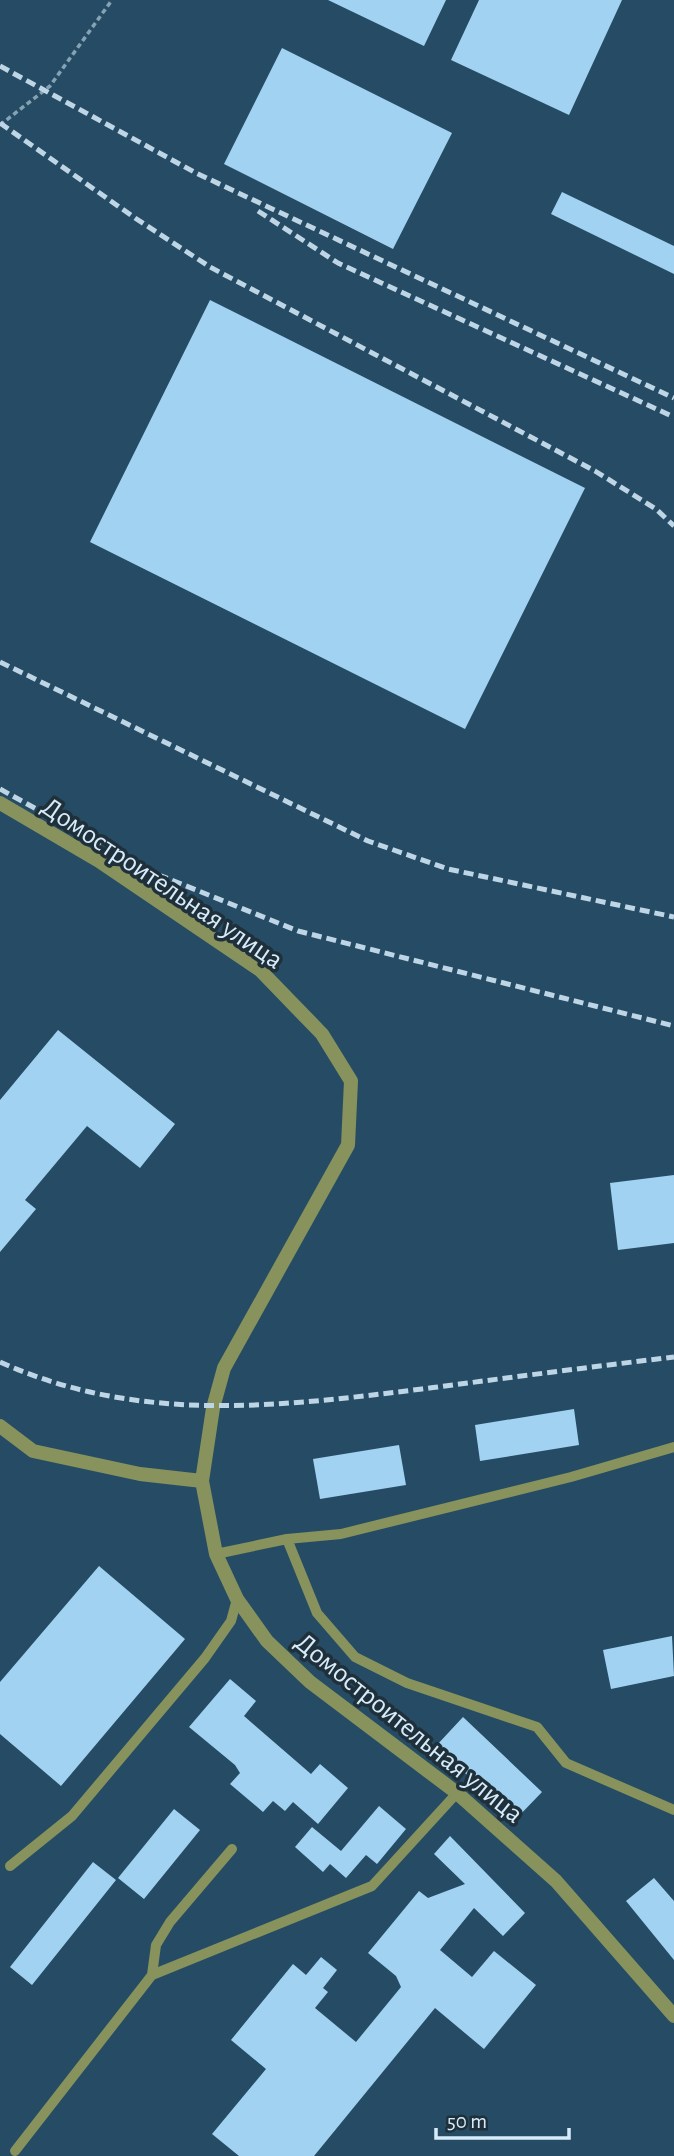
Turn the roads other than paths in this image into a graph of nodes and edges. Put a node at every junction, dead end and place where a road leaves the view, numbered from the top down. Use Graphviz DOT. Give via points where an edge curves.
graph roads {
  1 [pos="0,803"];
  2 [pos="0,1426"];
  3 [pos="674,1447"];
  4 [pos="202,1482"];
  5 [pos="286,1539"];
  6 [pos="216,1554"];
  7 [pos="237,1599"];
  8 [pos="457,1793"];
  9 [pos="674,1811"];
  10 [pos="232,1849"];
  11 [pos="10,1866"];
  12 [pos="152,1975"];
  13 [pos="674,2015"];
  14 [pos="15,2151"];
  1 -- 4 [label="street, Домостроительная улица" via="99,861 260,970 322,1034 351,1081 348,1145 224,1368"];
  2 -- 4 [label="street" via="33,1451"];
  3 -- 5 [label="lane" via="341,1534"];
  4 -- 6 [label="street, Домостроительная улица"];
  5 -- 6 [label="lane"];
  5 -- 9 [label="lane" via="317,1612 355,1657 407,1683 537,1727 566,1763"];
  6 -- 7 [label="street, Домостроительная улица"];
  7 -- 8 [label="street, Домостроительная улица" via="267,1642 310,1682"];
  7 -- 11 [label="lane" via="231,1621 205,1658 72,1816"];
  8 -- 12 [label="lane" via="372,1886"];
  8 -- 13 [label="street, Домостроительная улица" via="556,1881"];
  10 -- 12 [label="lane" via="156,1945"];
  12 -- 14 [label="lane"];
}
